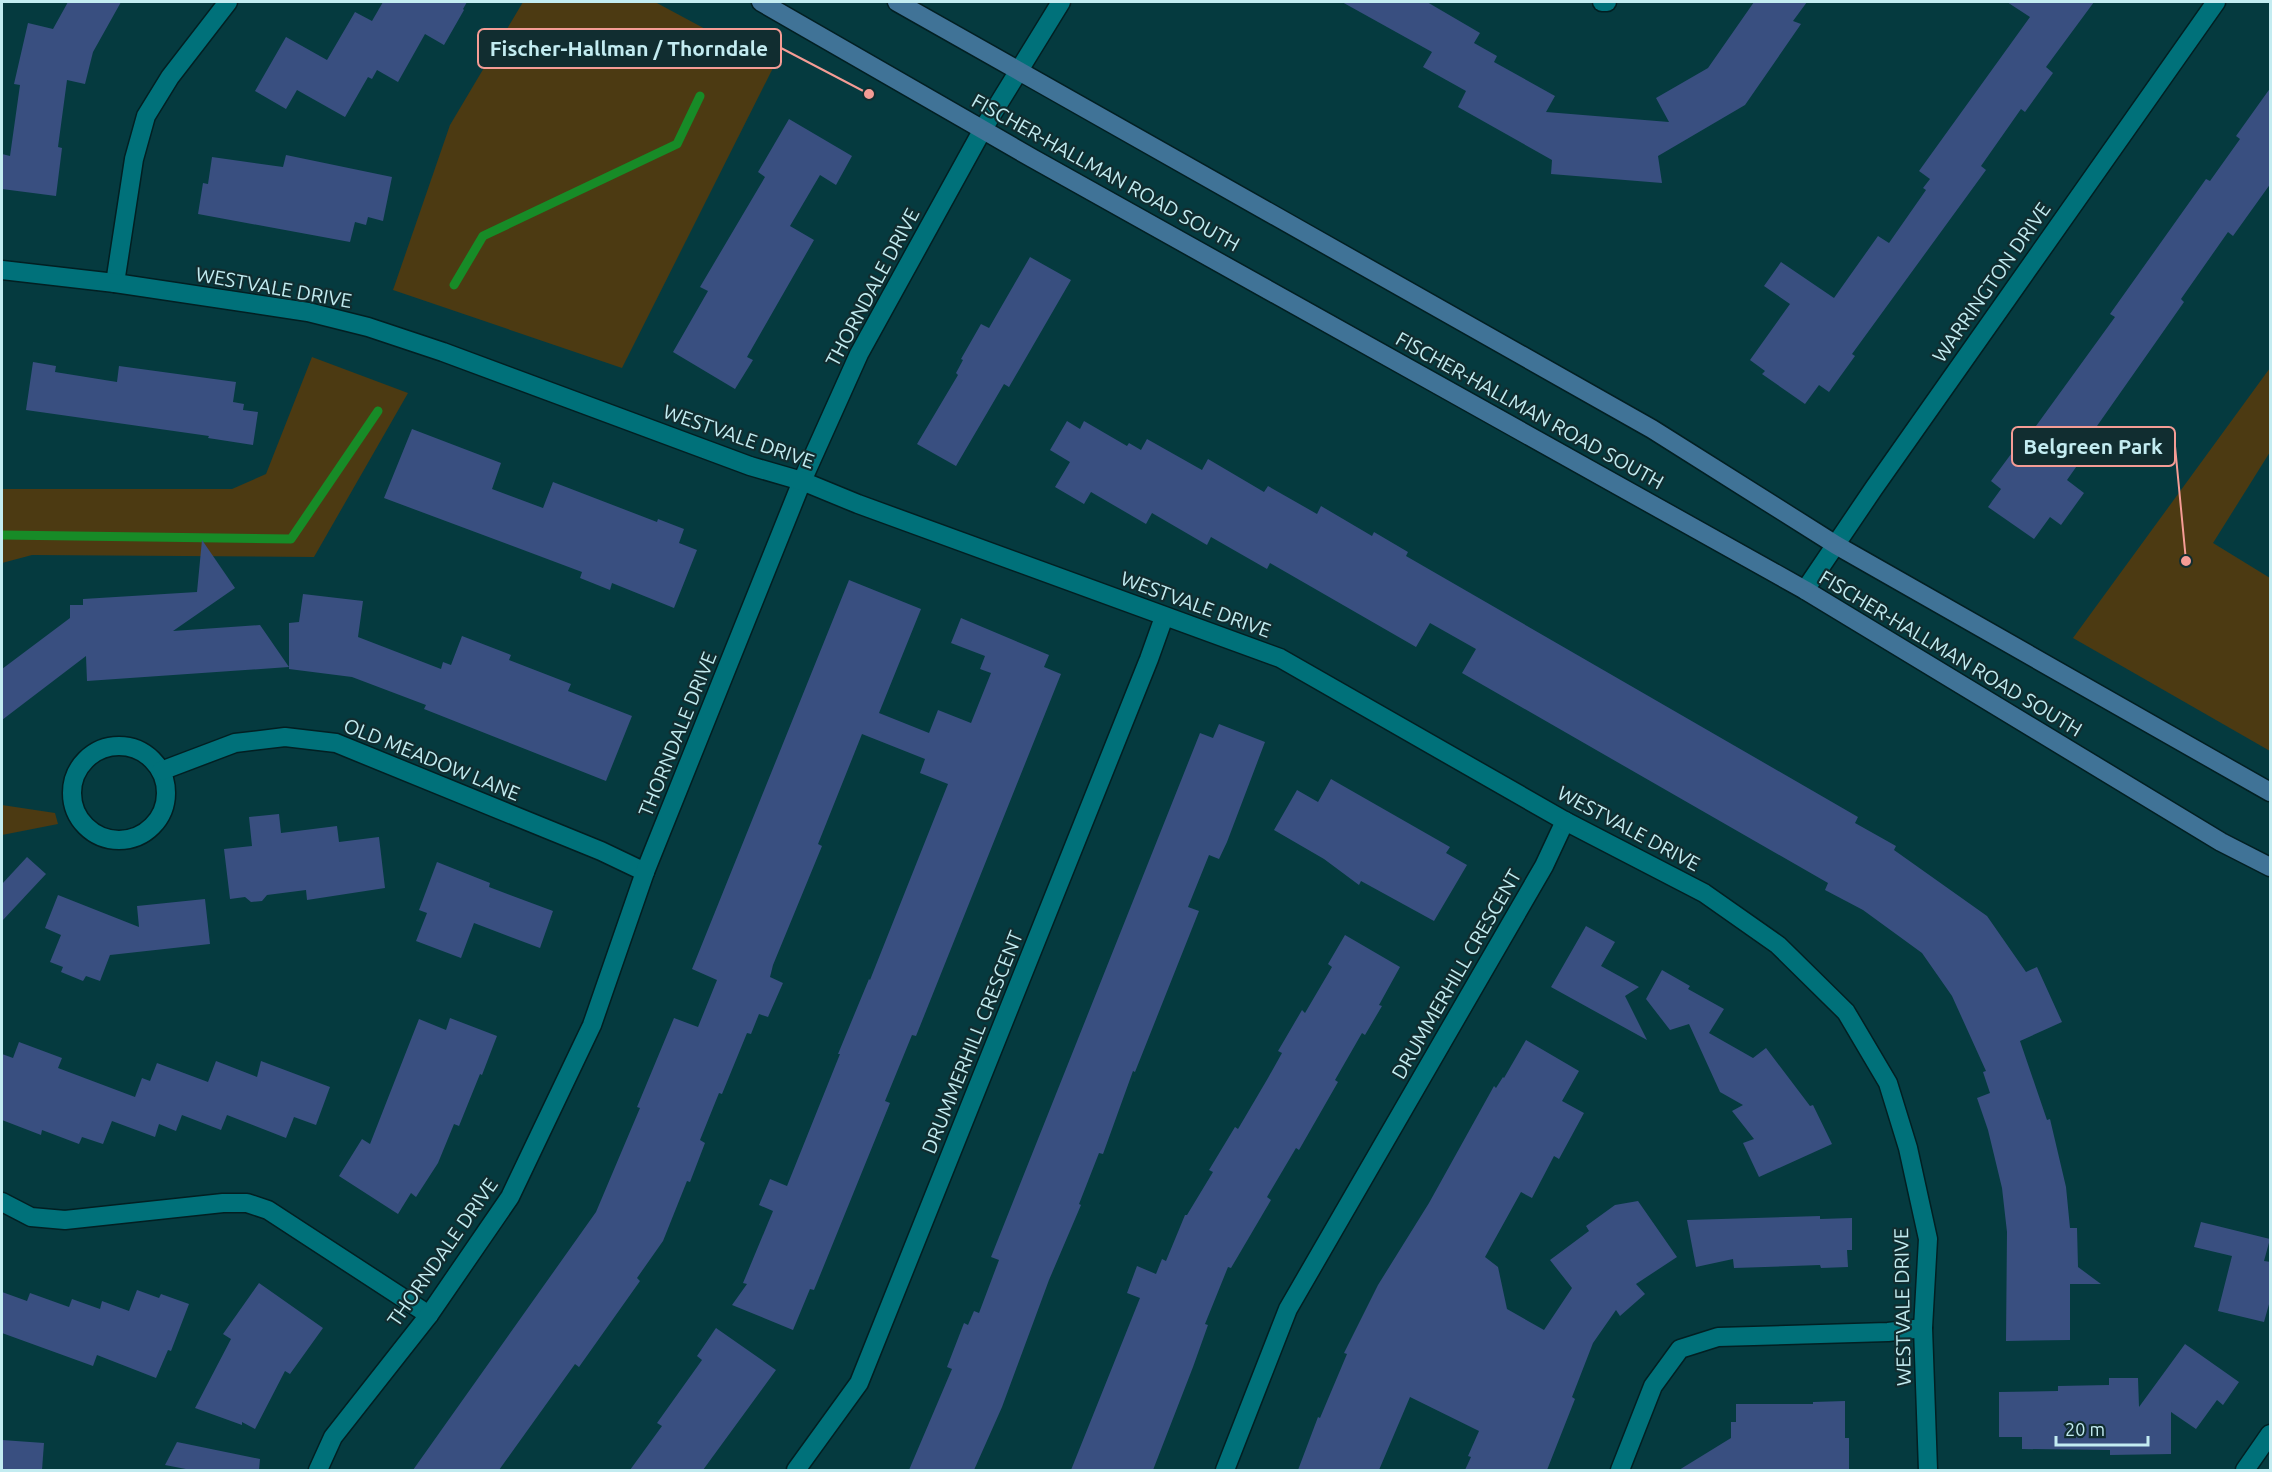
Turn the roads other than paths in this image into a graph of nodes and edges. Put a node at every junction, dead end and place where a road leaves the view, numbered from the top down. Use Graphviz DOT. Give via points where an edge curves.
graph roads {
  1 [pos="228,2"];
  2 [pos="761,2"];
  3 [pos="897,2"];
  4 [pos="1060,2"];
  5 [pos="1602,2"];
  6 [pos="1607,2"];
  7 [pos="2216,2"];
  8 [pos="1019,72"];
  9 [pos="983,129"];
  10 [pos="2,270"];
  11 [pos="115,283"];
  12 [pos="802,481"];
  13 [pos="1836,544"];
  14 [pos="1804,590"];
  15 [pos="1164,616"];
  16 [pos="161,771"];
  17 [pos="2271,792"];
  18 [pos="1565,821"];
  19 [pos="2271,867"];
  20 [pos="645,872"];
  21 [pos="2,1202"];
  22 [pos="429,1315"];
  23 [pos="1923,1328"];
  24 [pos="2271,1434"];
  25 [pos="318,1470"];
  26 [pos="796,1470"];
  27 [pos="1225,1470"];
  28 [pos="1620,1470"];
  29 [pos="1928,1470"];
  30 [pos="2245,1470"];
  1 -- 11 [label="street" via="146,116 134,159"];
  2 -- 9 [label="main road, FISCHER-HALLMAN ROAD SOUTH"];
  3 -- 8 [label="main road, FISCHER-HALLMAN ROAD SOUTH"];
  4 -- 8 [label="street, THORNDALE DRIVE"];
  5 -- 6 [label="street"];
  7 -- 13 [label="street, WARRINGTON DRIVE"];
  8 -- 9 [label="street, THORNDALE DRIVE"];
  8 -- 13 [label="main road, FISCHER-HALLMAN ROAD SOUTH" via="1652,429"];
  9 -- 12 [label="street, THORNDALE DRIVE" via="859,354"];
  9 -- 14 [label="main road, FISCHER-HALLMAN ROAD SOUTH"];
  10 -- 11 [label="street, WESTVALE DRIVE"];
  11 -- 12 [label="street, WESTVALE DRIVE" via="308,312 368,327 750,466"];
  12 -- 15 [label="street, WESTVALE DRIVE"];
  12 -- 20 [label="street, THORNDALE DRIVE"];
  13 -- 14 [label="street, WARRINGTON DRIVE"];
  13 -- 17 [label="main road, FISCHER-HALLMAN ROAD SOUTH"];
  14 -- 19 [label="main road, FISCHER-HALLMAN ROAD SOUTH" via="2220,842"];
  15 -- 18 [label="street, WESTVALE DRIVE" via="1280,658"];
  15 -- 26 [label="street, DRUMMERHILL CRESCENT" via="859,1383"];
  16 -- 16 [label="street" via="152,759 135,748 109,747 93,754 74,778 73,803 77,815 86,828 110,839 130,839 145,833 164,809 166,787"];
  16 -- 20 [label="street, OLD MEADOW LANE" via="235,743 285,737 336,743"];
  18 -- 23 [label="street, WESTVALE DRIVE" via="1704,894 1778,945 1846,1012 1888,1083 1908,1148 1928,1239"];
  18 -- 27 [label="street, DRUMMERHILL CRESCENT" via="1538,876 1287,1309"];
  20 -- 22 [label="street, THORNDALE DRIVE" via="592,1025 510,1197"];
  21 -- 22 [label="street" via="31,1217 65,1220 247,1203 268,1210"];
  22 -- 25 [label="street, THORNDALE DRIVE" via="333,1437"];
  23 -- 28 [label="street" via="1718,1338 1680,1349 1653,1386"];
  23 -- 29 [label="street, WESTVALE DRIVE"];
  24 -- 30 [label="street"];
}
